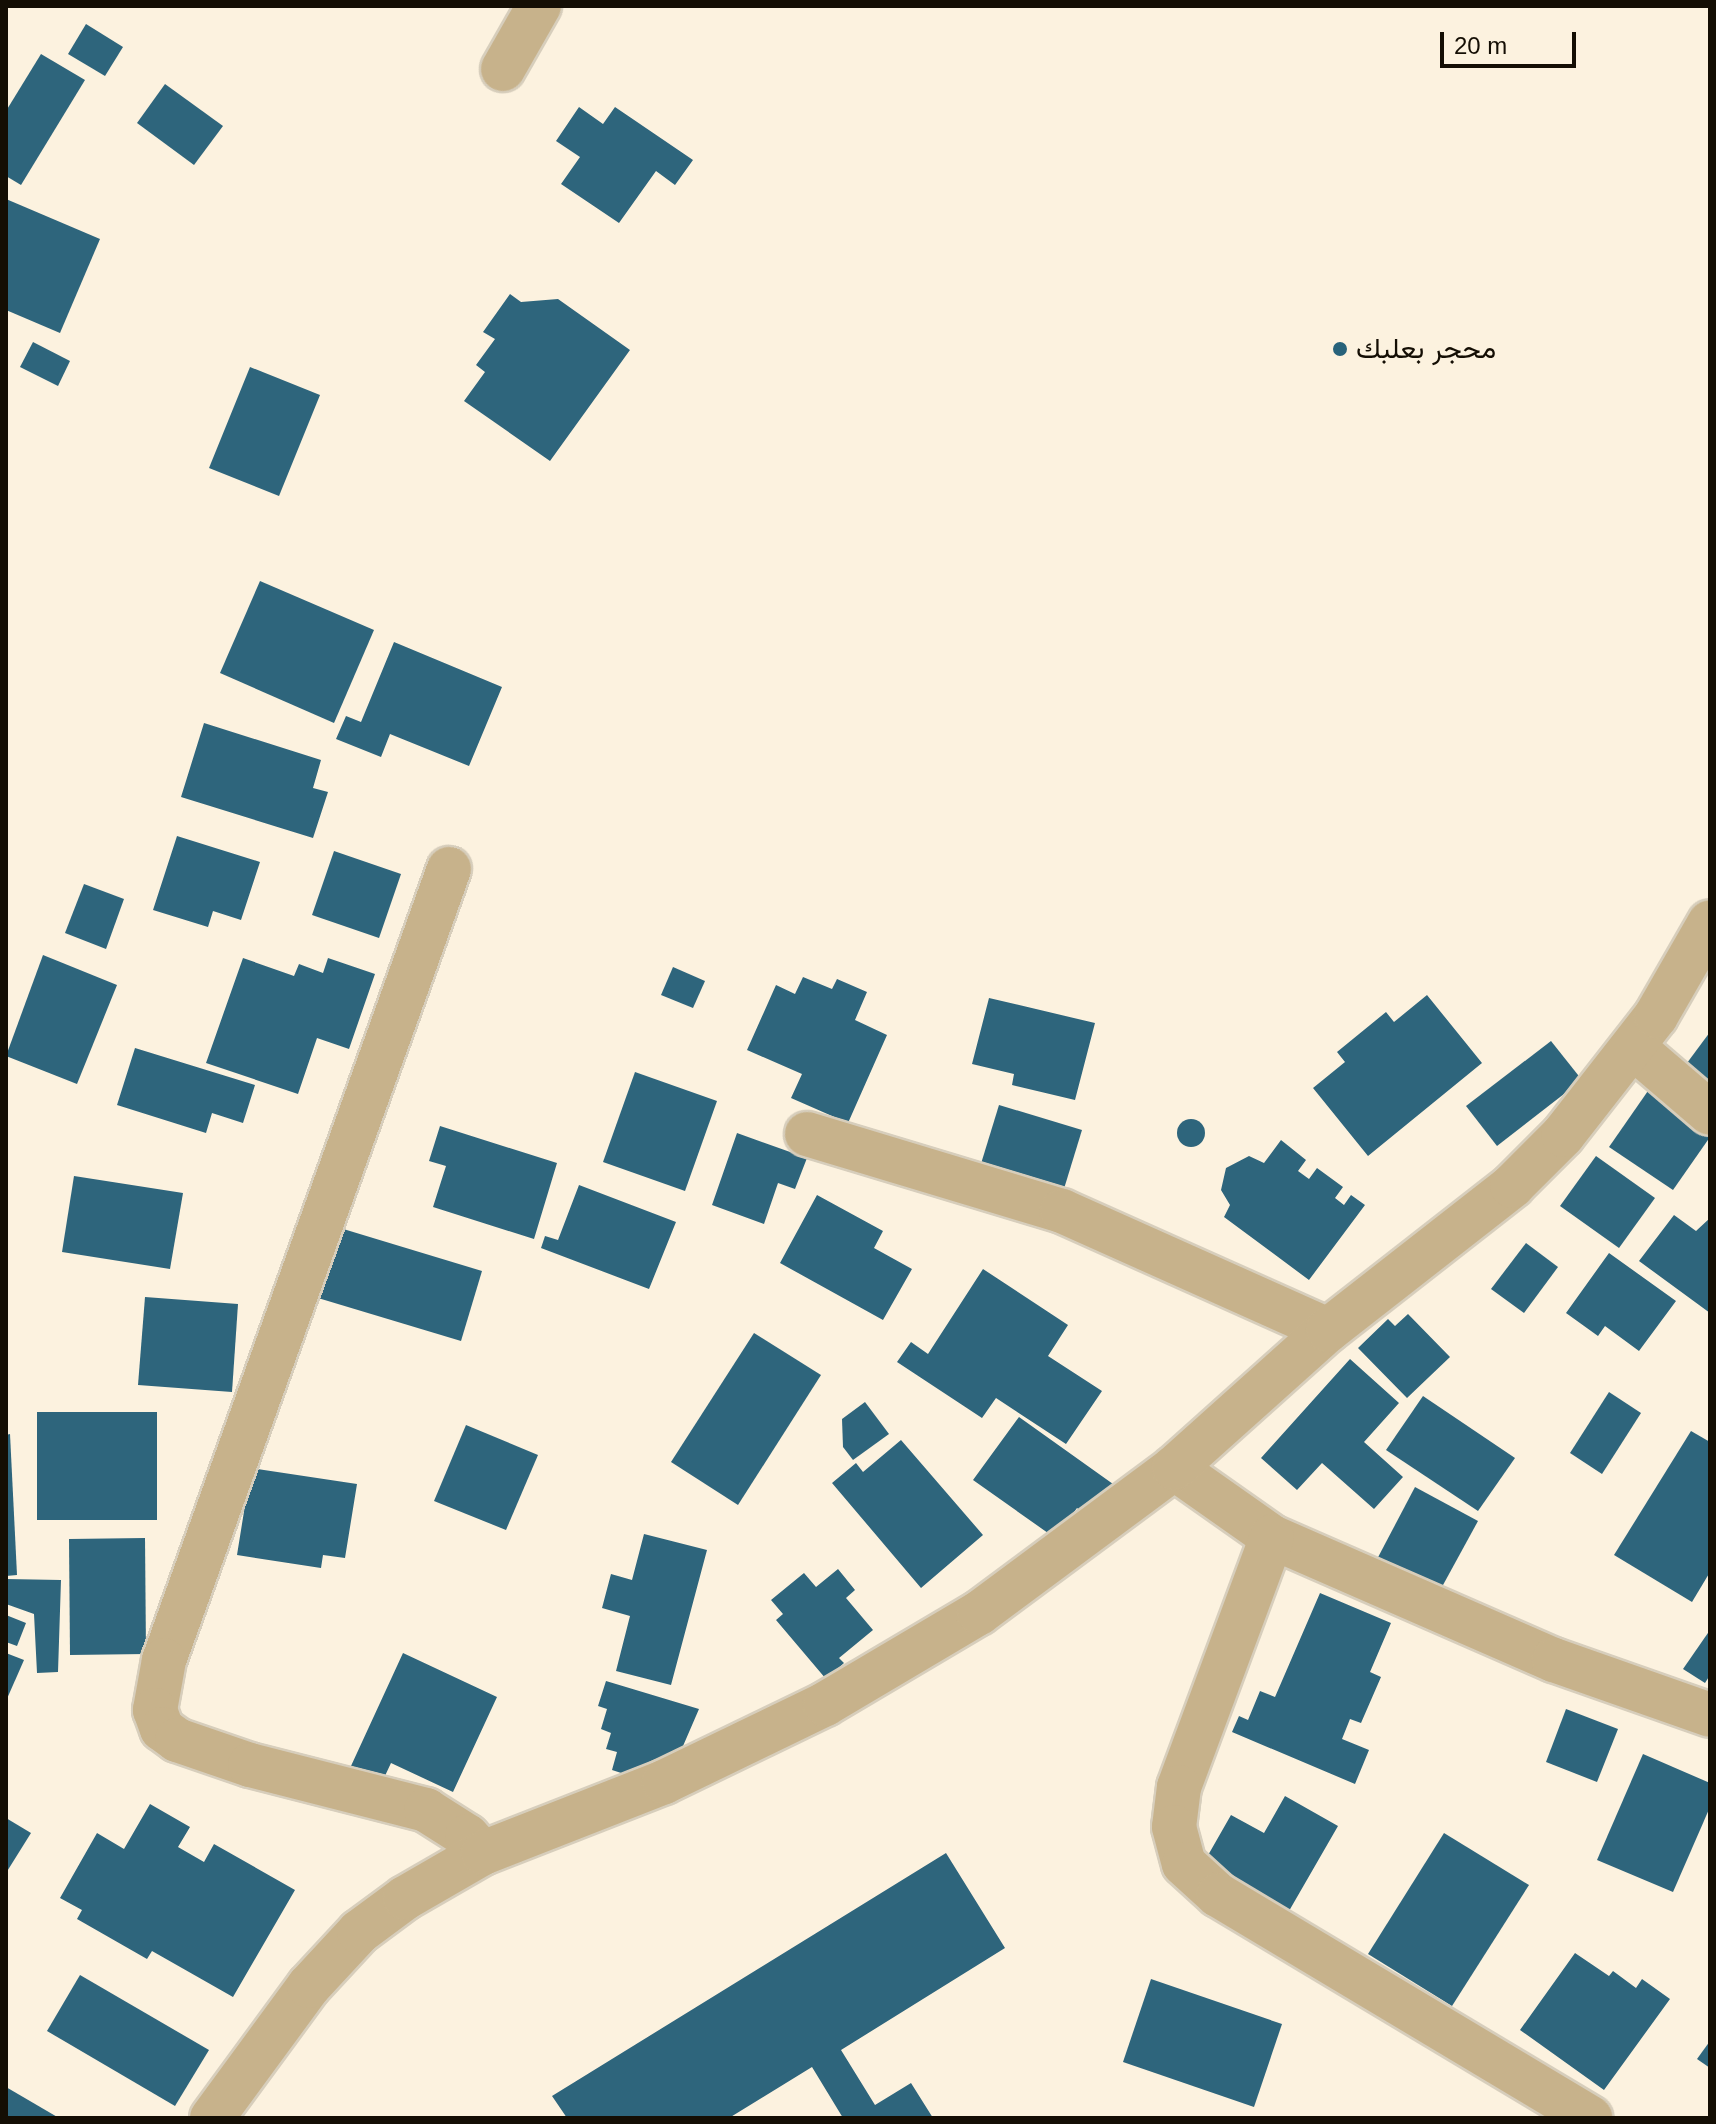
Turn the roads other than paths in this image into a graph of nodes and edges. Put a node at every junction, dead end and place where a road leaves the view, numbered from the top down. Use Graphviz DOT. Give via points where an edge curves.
graph roads {
  1 [pos="539,6"];
  2 [pos="503,69"];
  3 [pos="449,869"];
  4 [pos="1710,922"];
  5 [pos="1633,1047"];
  6 [pos="1710,1113"];
  7 [pos="807,1134"];
  8 [pos="1328,1330"];
  9 [pos="1174,1468"];
  10 [pos="1272,1537"];
  11 [pos="1710,1715"];
  12 [pos="483,1853"];
  13 [pos="212,2118"];
  14 [pos="1590,2118"];
  1 -- 2 [label="street"];
  3 -- 12 [label="street" via="164,1660 155,1710 162,1729 177,1740 250,1765 426,1810"];
  4 -- 5 [label="street"];
  5 -- 6 [label="street"];
  5 -- 8 [label="street" via="1563,1135 1512,1186"];
  7 -- 8 [label="street" via="1062,1211"];
  8 -- 9 [label="street"];
  9 -- 10 [label="street"];
  9 -- 12 [label="street" via="979,1613 825,1704 664,1782"];
  10 -- 11 [label="street" via="1554,1660"];
  10 -- 14 [label="street" via="1179,1787 1174,1827 1184,1864 1218,1895"];
  12 -- 13 [label="street" via="359,1932 309,1986"];
}
